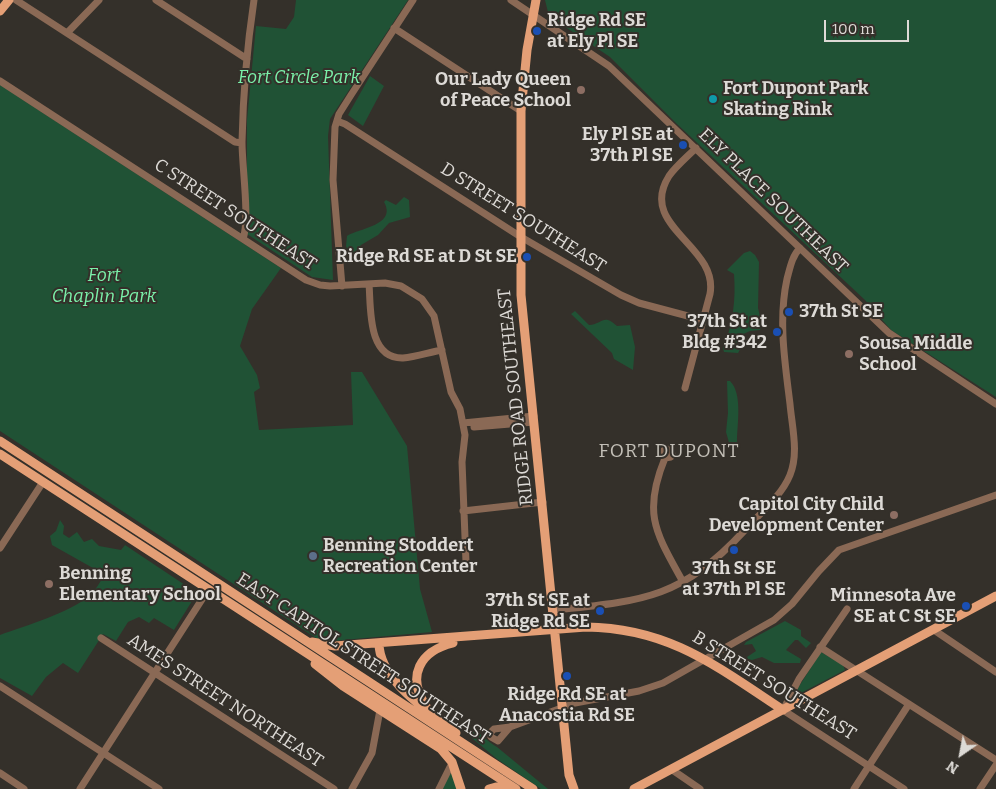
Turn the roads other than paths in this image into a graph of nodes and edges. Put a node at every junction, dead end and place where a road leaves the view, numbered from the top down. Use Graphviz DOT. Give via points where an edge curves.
graph roads {
  1 [pos="9,0"];
  2 [pos="16,0"];
  3 [pos="99,0"];
  4 [pos="254,0"];
  5 [pos="413,0"];
  6 [pos="511,0"];
  7 [pos="536,0"];
  8 [pos="160,1"];
  9 [pos="0,12"];
  10 [pos="533,14"];
  11 [pos="394,28"];
  12 [pos="67,33"];
  13 [pos="247,59"];
  14 [pos="0,81"];
  15 [pos="521,111"];
  16 [pos="337,122"];
  17 [pos="242,143"];
  18 [pos="696,148"];
  19 [pos="521,237"];
  20 [pos="243,239"];
  21 [pos="800,248"];
  22 [pos="369,284"];
  23 [pos="342,286"];
  24 [pos="703,320"];
  25 [pos="442,350"];
  26 [pos="685,388"];
  27 [pos="996,404"];
  28 [pos="534,419"];
  29 [pos="463,426"];
  30 [pos="0,441"];
  31 [pos="0,454"];
  32 [pos="665,458"];
  33 [pos="43,482"];
  34 [pos="996,495"];
  35 [pos="543,502"];
  36 [pos="463,511"];
  37 [pos="0,548"];
  38 [pos="466,562"];
  39 [pos="683,582"];
  40 [pos="208,590"];
  41 [pos="996,598"];
  42 [pos="847,609"];
  43 [pos="554,610"];
  44 [pos="556,630"];
  45 [pos="935,631"];
  46 [pos="474,637"];
  47 [pos="101,638"];
  48 [pos="293,638"];
  49 [pos="379,643"];
  50 [pos="820,647"];
  51 [pos="704,659"];
  52 [pos="859,671"];
  53 [pos="996,672"];
  54 [pos="155,673"];
  55 [pos="0,686"];
  56 [pos="909,704"];
  57 [pos="563,706"];
  58 [pos="380,710"];
  59 [pos="784,710"];
  60 [pos="436,717"];
  61 [pos="510,727"];
  62 [pos="103,752"];
  63 [pos="996,760"];
  64 [pos="452,762"];
  65 [pos="496,765"];
  66 [pos="996,765"];
  67 [pos="869,766"];
  68 [pos="671,769"];
  69 [pos="0,773"];
  70 [pos="24,789"];
  71 [pos="80,789"];
  72 [pos="159,789"];
  73 [pos="334,789"];
  74 [pos="352,789"];
  75 [pos="439,789"];
  76 [pos="460,789"];
  77 [pos="489,789"];
  78 [pos="507,789"];
  79 [pos="516,789"];
  80 [pos="533,789"];
  81 [pos="574,789"];
  82 [pos="634,789"];
  83 [pos="700,789"];
  84 [pos="854,789"];
  85 [pos="904,789"];
  86 [pos="980,789"];
  1 -- 9 [label="main road"];
  2 -- 12 [label="street"];
  3 -- 12 [label="street"];
  4 -- 13 [label="street"];
  5 -- 11 [label="street"];
  6 -- 10 [label="street, ELY PLACE SOUTHEAST"];
  7 -- 10 [label="main road, RIDGE ROAD SOUTHEAST"];
  8 -- 13 [label="street"];
  10 -- 15 [label="main road, RIDGE ROAD SOUTHEAST"];
  10 -- 18 [label="street, ELY PLACE SOUTHEAST" via="609,66"];
  11 -- 15 [label="street"];
  11 -- 16 [label="street"];
  12 -- 17 [label="street" via="234,142"];
  13 -- 17 [label="street"];
  14 -- 20 [label="street, C STREET SOUTHEAST"];
  15 -- 19 [label="main road, RIDGE ROAD SOUTHEAST"];
  16 -- 19 [label="street, D STREET SOUTHEAST" via="345,124"];
  16 -- 23 [label="street" via="333,141 333,180"];
  17 -- 20 [label="street" via="246,228"];
  18 -- 21 [label="street, ELY PLACE SOUTHEAST"];
  18 -- 24 [label="street" via="668,178 662,201 671,226 708,270 710,290"];
  19 -- 24 [label="street, D STREET SOUTHEAST" via="628,298"];
  19 -- 28 [label="main road, RIDGE ROAD SOUTHEAST" via="523,317"];
  20 -- 23 [label="street, C STREET SOUTHEAST" via="311,282"];
  21 -- 27 [label="street, ELY PLACE SOUTHEAST" via="899,341"];
  21 -- 39 [label="street" via="788,276 783,318 794,446 790,476 777,495 724,552"];
  22 -- 23 [label="street, C STREET SOUTHEAST"];
  22 -- 25 [label="street, C STREET SOUTHEAST" via="401,286 422,298 434,316"];
  22 -- 25 [label="street" via="374,336 385,351 403,358"];
  24 -- 26 [label="street"];
  25 -- 29 [label="street, C STREET SOUTHEAST"];
  28 -- 29 [label="street"];
  28 -- 35 [label="main road, RIDGE ROAD SOUTHEAST"];
  29 -- 36 [label="street, C STREET SOUTHEAST"];
  30 -- 48 [label="main road, EAST CAPITOL STREET SOUTHEAST"];
  31 -- 33 [label="main road"];
  32 -- 39 [label="street" via="655,486 653,517 658,535"];
  33 -- 37 [label="street"];
  33 -- 40 [label="main road"];
  34 -- 51 [label="street" via="839,550 776,618"];
  35 -- 36 [label="street"];
  35 -- 43 [label="main road, RIDGE ROAD SOUTHEAST"];
  36 -- 38 [label="street, C STREET SOUTHEAST"];
  39 -- 43 [label="street" via="633,601"];
  40 -- 48 [label="main road"];
  40 -- 54 [label="street"];
  41 -- 45 [label="main road"];
  42 -- 50 [label="street"];
  43 -- 44 [label="main road, RIDGE ROAD SOUTHEAST"];
  44 -- 46 [label="main road, B STREET SOUTHEAST"];
  44 -- 51 [label="main road, B STREET SOUTHEAST" via="605,628 635,632 677,645"];
  44 -- 57 [label="main road, RIDGE ROAD SOUTHEAST"];
  45 -- 52 [label="main road"];
  45 -- 53 [label="street"];
  46 -- 49 [label="main road, B STREET SOUTHEAST"];
  46 -- 60 [label="main road" via="437,648 420,665 418,692"];
  47 -- 54 [label="street, AMES STREET NORTHEAST"];
  48 -- 49 [label="main road, B STREET SOUTHEAST" via="328,646"];
  48 -- 58 [label="main road" via="329,676"];
  48 -- 65 [label="main road, EAST CAPITOL STREET SOUTHEAST"];
  48 -- 79 [label="main road"];
  49 -- 60 [label="main road" via="383,659 395,680"];
  50 -- 52 [label="street"];
  50 -- 59 [label="street" via="790,694"];
  51 -- 57 [label="street" via="677,677 651,688"];
  51 -- 59 [label="main road, B STREET SOUTHEAST"];
  52 -- 56 [label="street"];
  52 -- 59 [label="main road"];
  54 -- 62 [label="street"];
  54 -- 73 [label="street, AMES STREET NORTHEAST"];
  55 -- 62 [label="street"];
  56 -- 63 [label="street"];
  56 -- 67 [label="street"];
  57 -- 61 [label="street"];
  57 -- 81 [label="main road, RIDGE ROAD SOUTHEAST" via="569,775"];
  58 -- 64 [label="main road" via="441,749"];
  58 -- 74 [label="street" via="372,753"];
  59 -- 67 [label="street, B STREET SOUTHEAST"];
  59 -- 68 [label="main road"];
  60 -- 65 [label="main road"];
  62 -- 71 [label="street"];
  62 -- 72 [label="street"];
  64 -- 75 [label="street"];
  64 -- 76 [label="main road"];
  65 -- 80 [label="main road, EAST CAPITOL STREET SOUTHEAST"];
  66 -- 86 [label="street"];
  67 -- 84 [label="street"];
  67 -- 85 [label="street, B STREET SOUTHEAST"];
  68 -- 82 [label="main road"];
  68 -- 83 [label="street"];
  69 -- 70 [label="street"];
  77 -- 78 [label="main road"];
}
